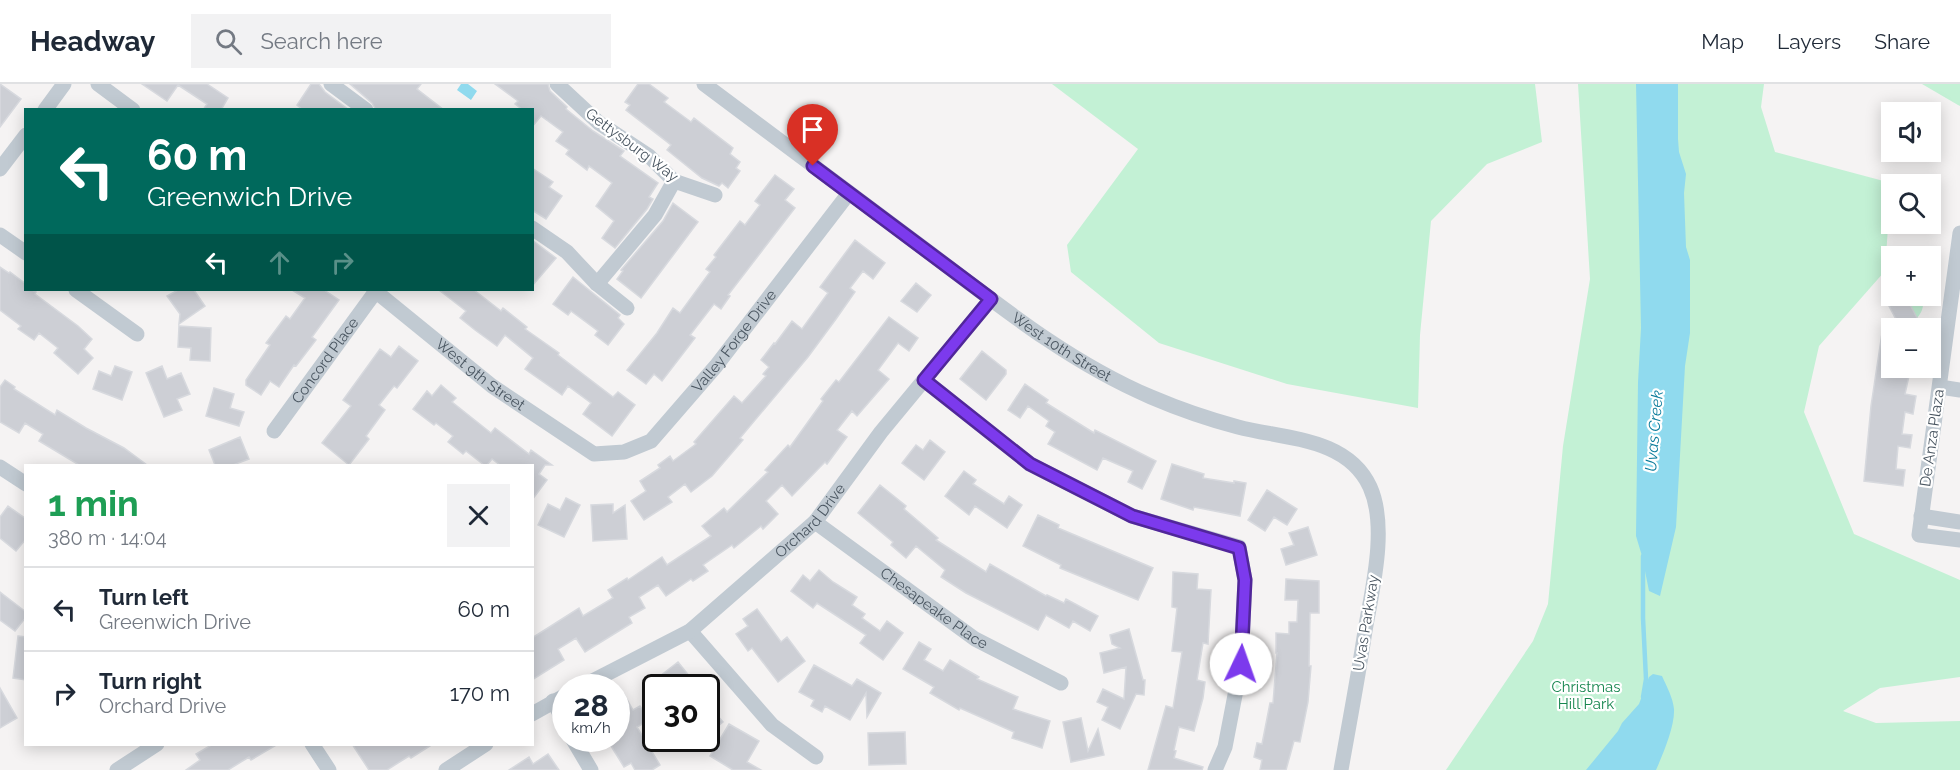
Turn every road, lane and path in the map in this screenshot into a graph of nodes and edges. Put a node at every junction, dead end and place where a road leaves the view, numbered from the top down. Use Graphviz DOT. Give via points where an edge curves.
graph roads {
  1 [pos="64,84"];
  2 [pos="98,84"];
  3 [pos="331,84"];
  4 [pos="557,84"];
  5 [pos="704,84"];
  6 [pos="46,108"];
  7 [pos="130,108"];
  8 [pos="363,108"];
  9 [pos="24,138"];
  10 [pos="0,169"];
  11 [pos="674,181"];
  12 [pos="849,193"];
  13 [pos="715,195"];
  14 [pos="534,229"];
  15 [pos="1960,233"];
  16 [pos="0,235"];
  17 [pos="24,252"];
  18 [pos="597,284"];
  19 [pos="77,291"];
  20 [pos="374,291"];
  21 [pos="376,291"];
  22 [pos="991,299"];
  23 [pos="627,308"];
  24 [pos="137,334"];
  25 [pos="924,380"];
  26 [pos="1940,387"];
  27 [pos="1960,390"];
  28 [pos="274,432"];
  29 [pos="594,454"];
  30 [pos="0,467"];
  31 [pos="1364,477"];
  32 [pos="24,483"];
  33 [pos="1921,516"];
  34 [pos="814,522"];
  35 [pos="1960,522"];
  36 [pos="1960,540"];
  37 [pos="690,631"];
  38 [pos="606,674"];
  39 [pos="1061,683"];
  40 [pos="552,702"];
  41 [pos="534,713"];
  42 [pos="154,746"];
  43 [pos="313,746"];
  44 [pos="483,746"];
  45 [pos="580,752"];
  46 [pos="816,757"];
  47 [pos="117,770"];
  48 [pos="329,770"];
  49 [pos="446,770"];
  50 [pos="591,770"];
  51 [pos="1215,770"];
  52 [pos="1341,770"];
  1 -- 6 [label="street"];
  2 -- 7 [label="street"];
  3 -- 8 [label="street"];
  4 -- 11 [label="street, Gettysburg Way" via="599,123 649,156"];
  5 -- 12 [label="street, West 10th Street"];
  9 -- 10 [label="street"];
  11 -- 13 [label="street, Gettysburg Way"];
  11 -- 18 [label="street" via="655,215"];
  12 -- 22 [label="street, West 10th Street"];
  12 -- 29 [label="street, Valley Forge Drive" via="716,366 651,441 624,452"];
  14 -- 18 [label="street" via="567,252"];
  15 -- 26 [label="street, De Anza Plaza"];
  16 -- 17 [label="street"];
  18 -- 23 [label="street"];
  19 -- 24 [label="street"];
  20 -- 28 [label="street, Concord Place"];
  21 -- 29 [label="street, West 9th Street" via="492,386"];
  22 -- 25 [label="street, Orchard Drive"];
  22 -- 31 [label="street, West 10th Street" via="1068,353 1127,386 1216,421 1328,448 1349,460"];
  25 -- 34 [label="street, Orchard Drive"];
  25 -- 51 [label="street" via="1030,464 1132,516 1239,548 1245,580 1241,664 1225,747"];
  26 -- 27 [label="street"];
  26 -- 33 [label="street, De Anza Plaza"];
  30 -- 32 [label="street"];
  31 -- 52 [label="street, Uvas Parkway" via="1374,499 1378,535"];
  33 -- 35 [label="street"];
  33 -- 36 [label="street, De Anza Plaza" via="1918,535"];
  34 -- 37 [label="street, Orchard Drive"];
  34 -- 39 [label="street, Chesapeake Place" via="975,639"];
  37 -- 38 [label="street, Orchard Drive"];
  37 -- 46 [label="street" via="772,725"];
  40 -- 41 [label="street"];
  42 -- 47 [label="street"];
  43 -- 48 [label="street"];
  44 -- 49 [label="street"];
  45 -- 50 [label="street"];
}
